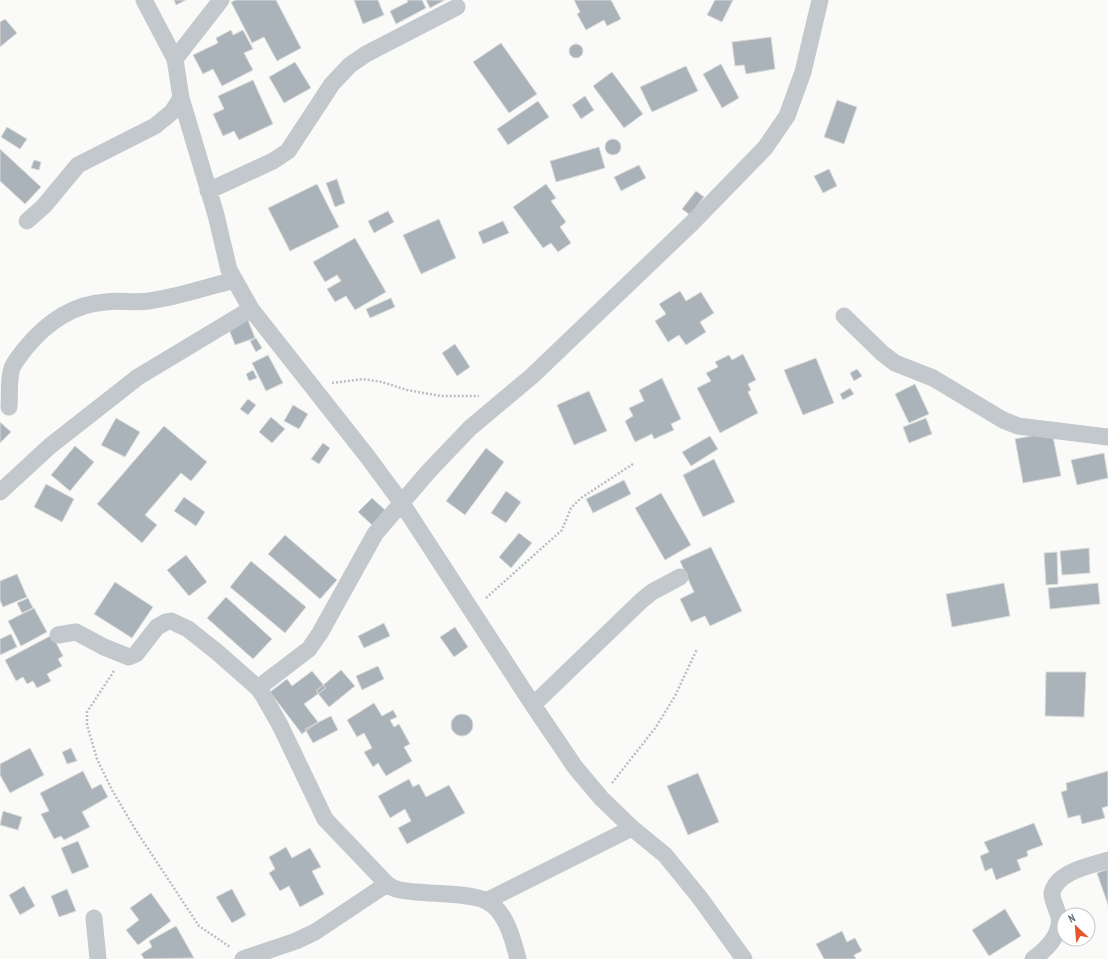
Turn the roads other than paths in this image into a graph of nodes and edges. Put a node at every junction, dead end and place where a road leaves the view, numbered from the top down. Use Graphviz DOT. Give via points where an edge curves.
graph roads {
  1 [pos="144,0"];
  2 [pos="221,0"];
  3 [pos="820,0"];
  4 [pos="457,7"];
  5 [pos="174,59"];
  6 [pos="181,98"];
  7 [pos="208,191"];
  8 [pos="27,221"];
  9 [pos="235,280"];
  10 [pos="251,309"];
  11 [pos="844,316"];
  12 [pos="9,408"];
  13 [pos="1108,437"];
  14 [pos="0,492"];
  15 [pos="402,502"];
  16 [pos="680,577"];
  17 [pos="58,635"];
  18 [pos="258,688"];
  19 [pos="533,705"];
  20 [pos="632,828"];
  21 [pos="1108,860"];
  22 [pos="387,884"];
  23 [pos="486,901"];
  24 [pos="94,918"];
  25 [pos="245,958"];
  26 [pos="98,959"];
  27 [pos="518,959"];
  28 [pos="744,959"];
  29 [pos="1033,959"];
  1 -- 5 [label="street"];
  2 -- 5 [label="street"];
  3 -- 15 [label="street" via="803,72 787,116 765,148 692,223 509,395 470,428"];
  4 -- 7 [label="street" via="366,54 350,65 332,84 288,151 274,161"];
  5 -- 6 [label="street"];
  6 -- 7 [label="street"];
  6 -- 8 [label="street" via="172,112 155,126 78,165 44,206"];
  7 -- 9 [label="street" via="229,270"];
  9 -- 10 [label="street"];
  9 -- 12 [label="street" via="162,299 134,303 107,302 73,310 52,322 31,341 13,367 10,377"];
  10 -- 14 [label="street" via="138,377 50,446"];
  10 -- 15 [label="street"];
  11 -- 13 [label="street" via="895,363 933,378 1003,420 1018,426"];
  15 -- 18 [label="street" via="375,534 309,649"];
  15 -- 19 [label="street"];
  16 -- 19 [label="street" via="641,601"];
  17 -- 18 [label="street" via="76,632 124,657 129,657 136,654 161,623 171,621 188,629"];
  18 -- 22 [label="street" via="280,725 325,819"];
  19 -- 20 [label="street" via="575,767 601,798"];
  20 -- 23 [label="street"];
  20 -- 28 [label="street" via="665,855"];
  21 -- 29 [label="street" via="1073,872 1056,883 1052,893 1059,916 1058,930 1046,948"];
  22 -- 23 [label="street" via="406,891"];
  22 -- 25 [label="street" via="315,932"];
  23 -- 27 [label="street" via="496,908 502,917"];
  24 -- 26 [label="street"];
}
